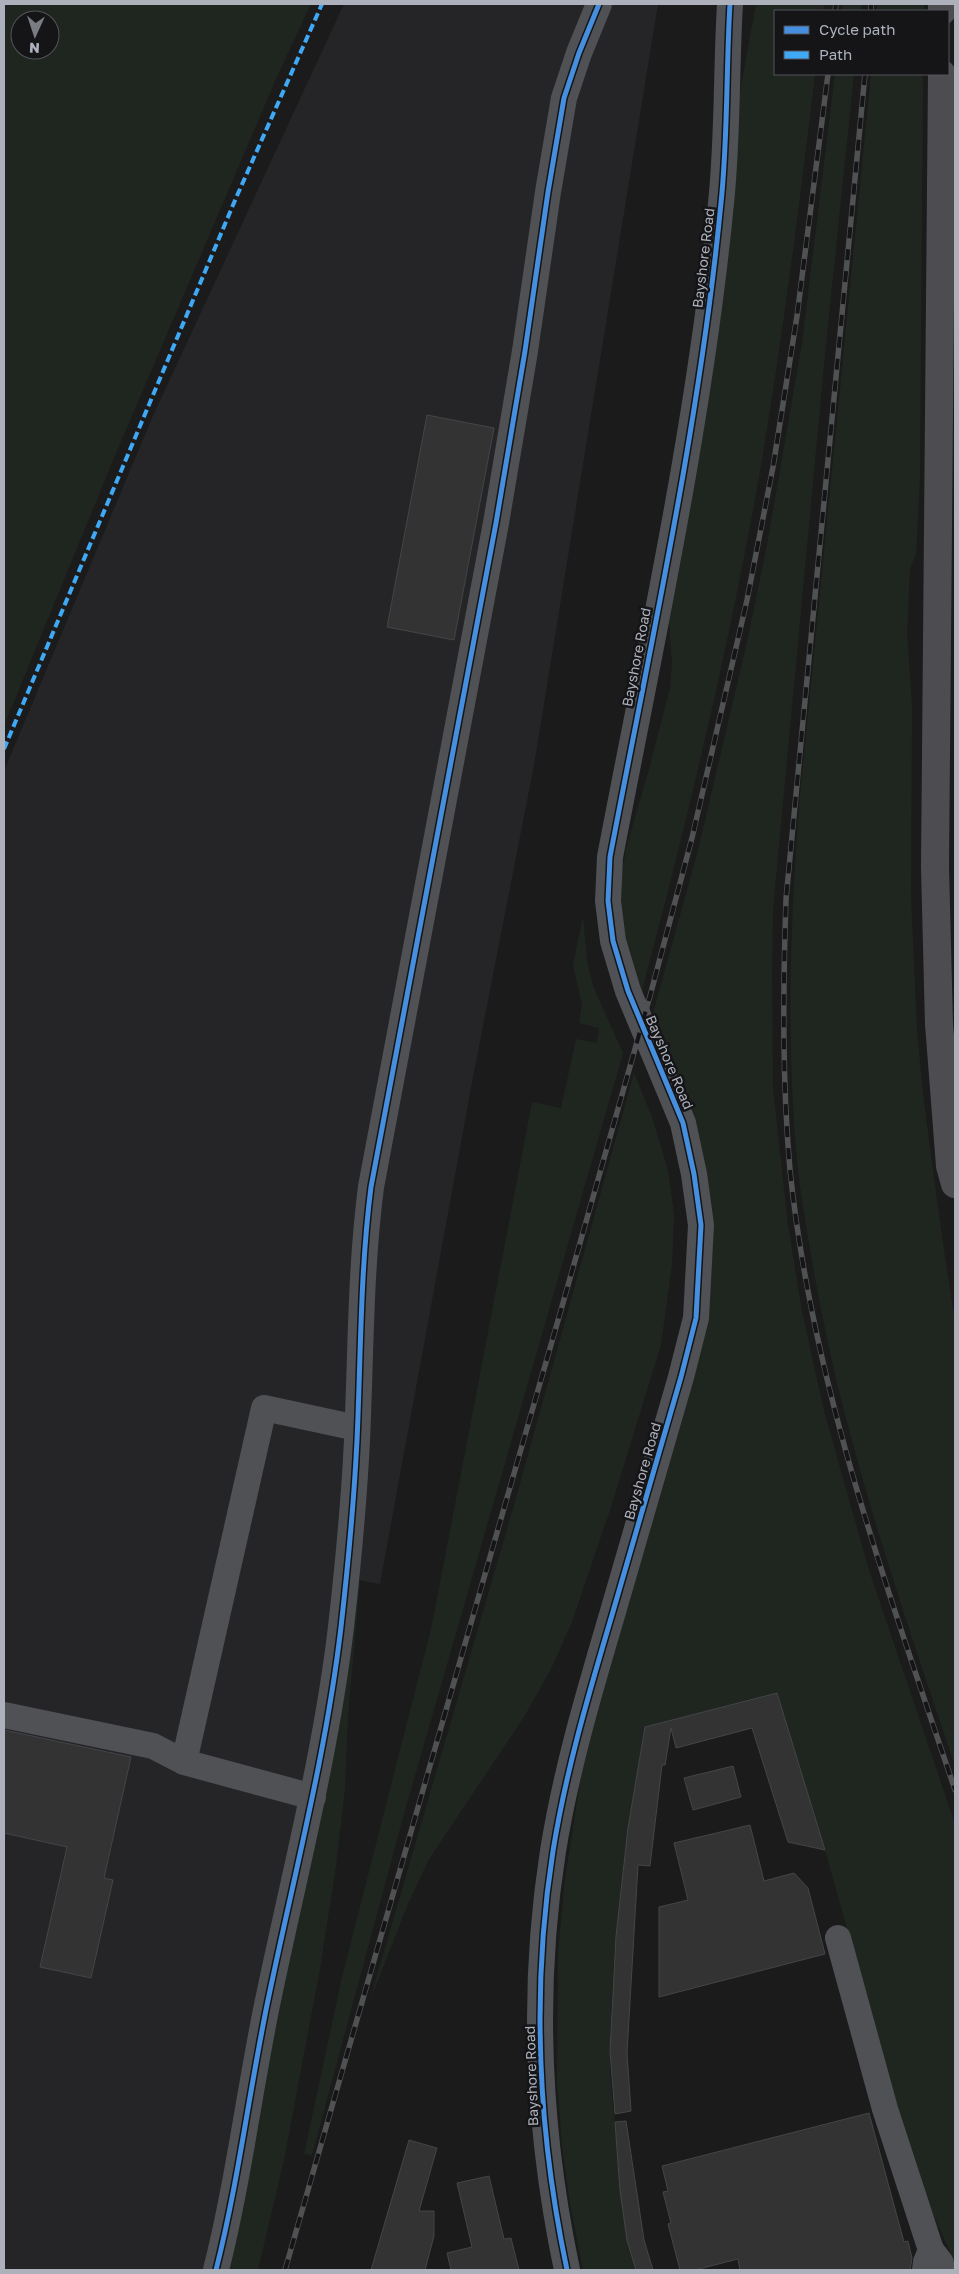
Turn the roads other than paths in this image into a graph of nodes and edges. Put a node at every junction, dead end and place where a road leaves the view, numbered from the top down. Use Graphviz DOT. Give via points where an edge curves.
graph roads {
  1 [pos="599,4"];
  2 [pos="730,4"];
  3 [pos="942,75"];
  4 [pos="955,1184"];
  5 [pos="357,1428"];
  6 [pos="4,1715"];
  7 [pos="184,1762"];
  8 [pos="312,1797"];
  9 [pos="838,1938"];
  10 [pos="932,2264"];
  11 [pos="216,2270"];
  12 [pos="567,2270"];
  1 -- 5 [label="street" via="564,98 496,523 371,1187 364,1247"];
  2 -- 12 [label="street, Bayshore Road" via="721,203 705,325 686,452 610,857 608,901 613,941 628,991 683,1123 694,1174 701,1225 696,1318 575,1741 553,1852 542,1962 541,2076 549,2174"];
  3 -- 4 [label="highway" via="935,867 938,1014 949,1156"];
  5 -- 7 [label="street" via="264,1408"];
  5 -- 8 [label="street" via="340,1627"];
  6 -- 7 [label="street" via="152,1746"];
  7 -- 8 [label="street"];
  8 -- 11 [label="street" via="267,2006"];
  9 -- 10 [label="street"];
}
